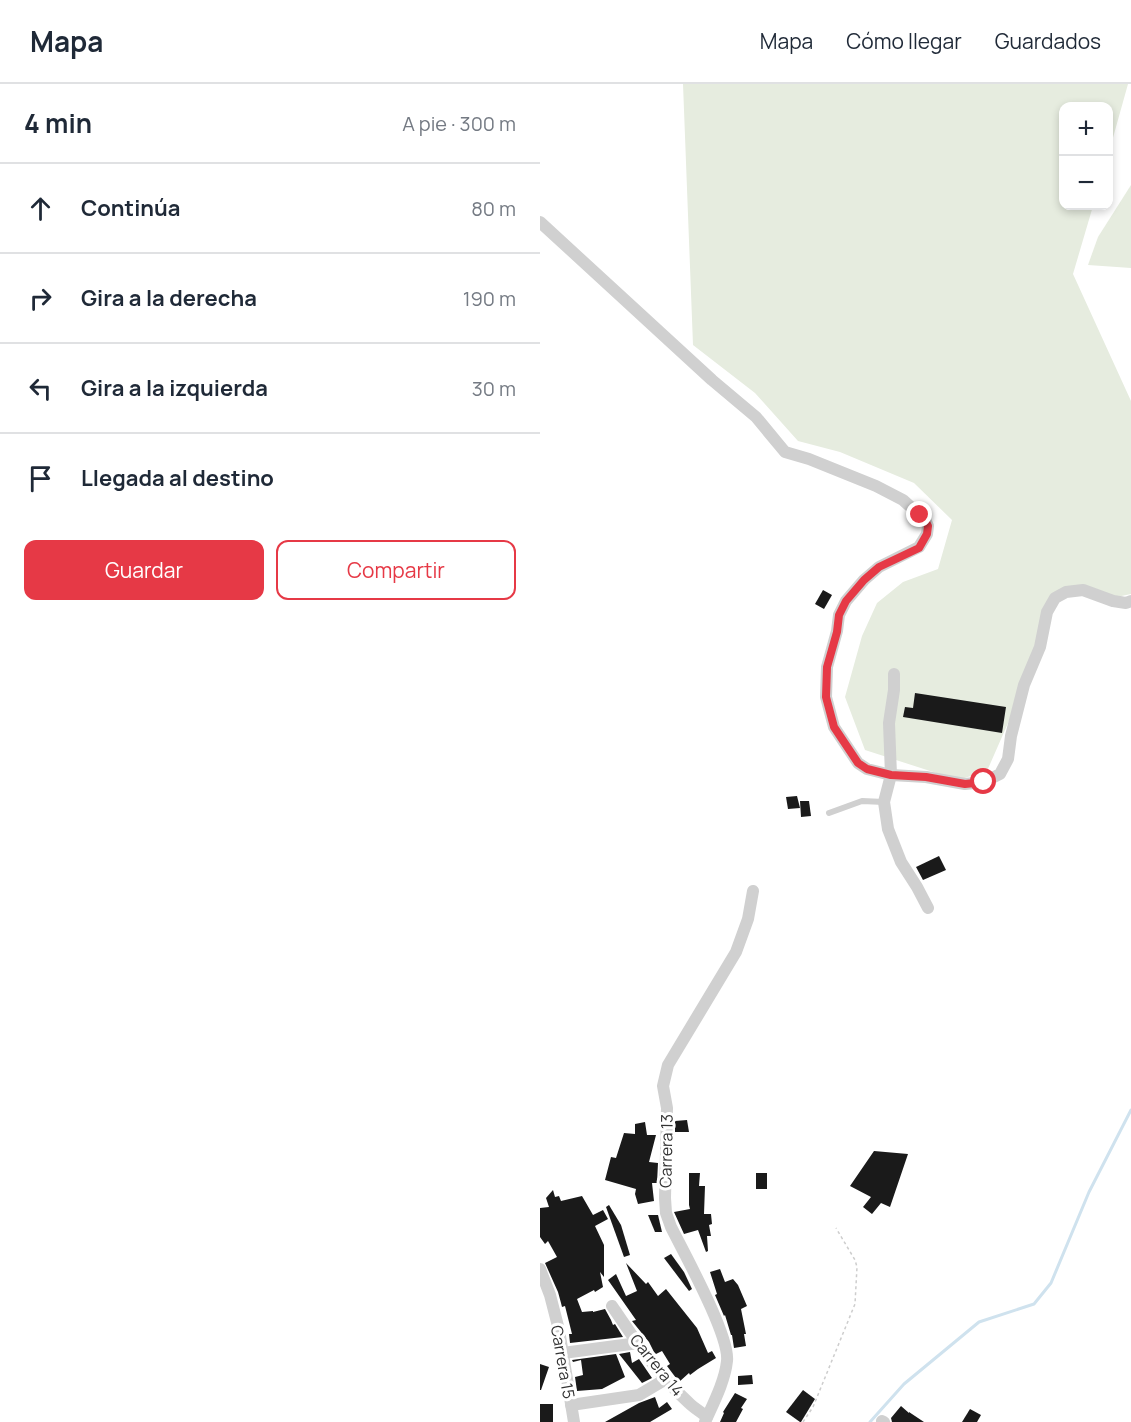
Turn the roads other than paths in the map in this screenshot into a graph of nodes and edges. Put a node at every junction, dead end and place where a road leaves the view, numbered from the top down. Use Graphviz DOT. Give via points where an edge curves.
graph roads {
  1 [pos="540,222"];
  2 [pos="1131,601"];
  3 [pos="894,674"];
  4 [pos="891,775"];
  5 [pos="884,802"];
  6 [pos="830,813"];
  7 [pos="753,891"];
  8 [pos="928,908"];
  9 [pos="540,1269"];
  10 [pos="612,1306"];
  11 [pos="638,1343"];
  12 [pos="563,1353"];
  13 [pos="666,1379"];
  14 [pos="571,1405"];
  15 [pos="706,1420"];
  16 [pos="574,1422"];
  1 -- 4 [label="street" via="756,417 785,452 876,486 903,500 925,520 927,534 919,548 879,567 846,601 827,667 826,697 834,727 858,763"];
  2 -- 4 [label="street" via="1113,601 1083,590 1055,598 1024,685 1008,759 1000,774 984,782 965,784"];
  3 -- 4 [label="street" via="889,723"];
  4 -- 5 [label="street"];
  5 -- 6 [label="lane" via="862,801"];
  5 -- 8 [label="street" via="888,829 901,862"];
  7 -- 15 [label="street, Carrera 13" via="736,952 668,1065 663,1086 667,1108 666,1213 727,1350 723,1378"];
  9 -- 12 [label="street, Carrera 15"];
  10 -- 11 [label="street, Carrera 14"];
  11 -- 12 [label="street"];
  11 -- 13 [label="street, Carrera 14"];
  12 -- 14 [label="street, Carrera 15"];
  13 -- 14 [label="street" via="639,1395"];
  13 -- 15 [label="street, Carrera 14"];
  14 -- 16 [label="street, Carrera 15"];
}
